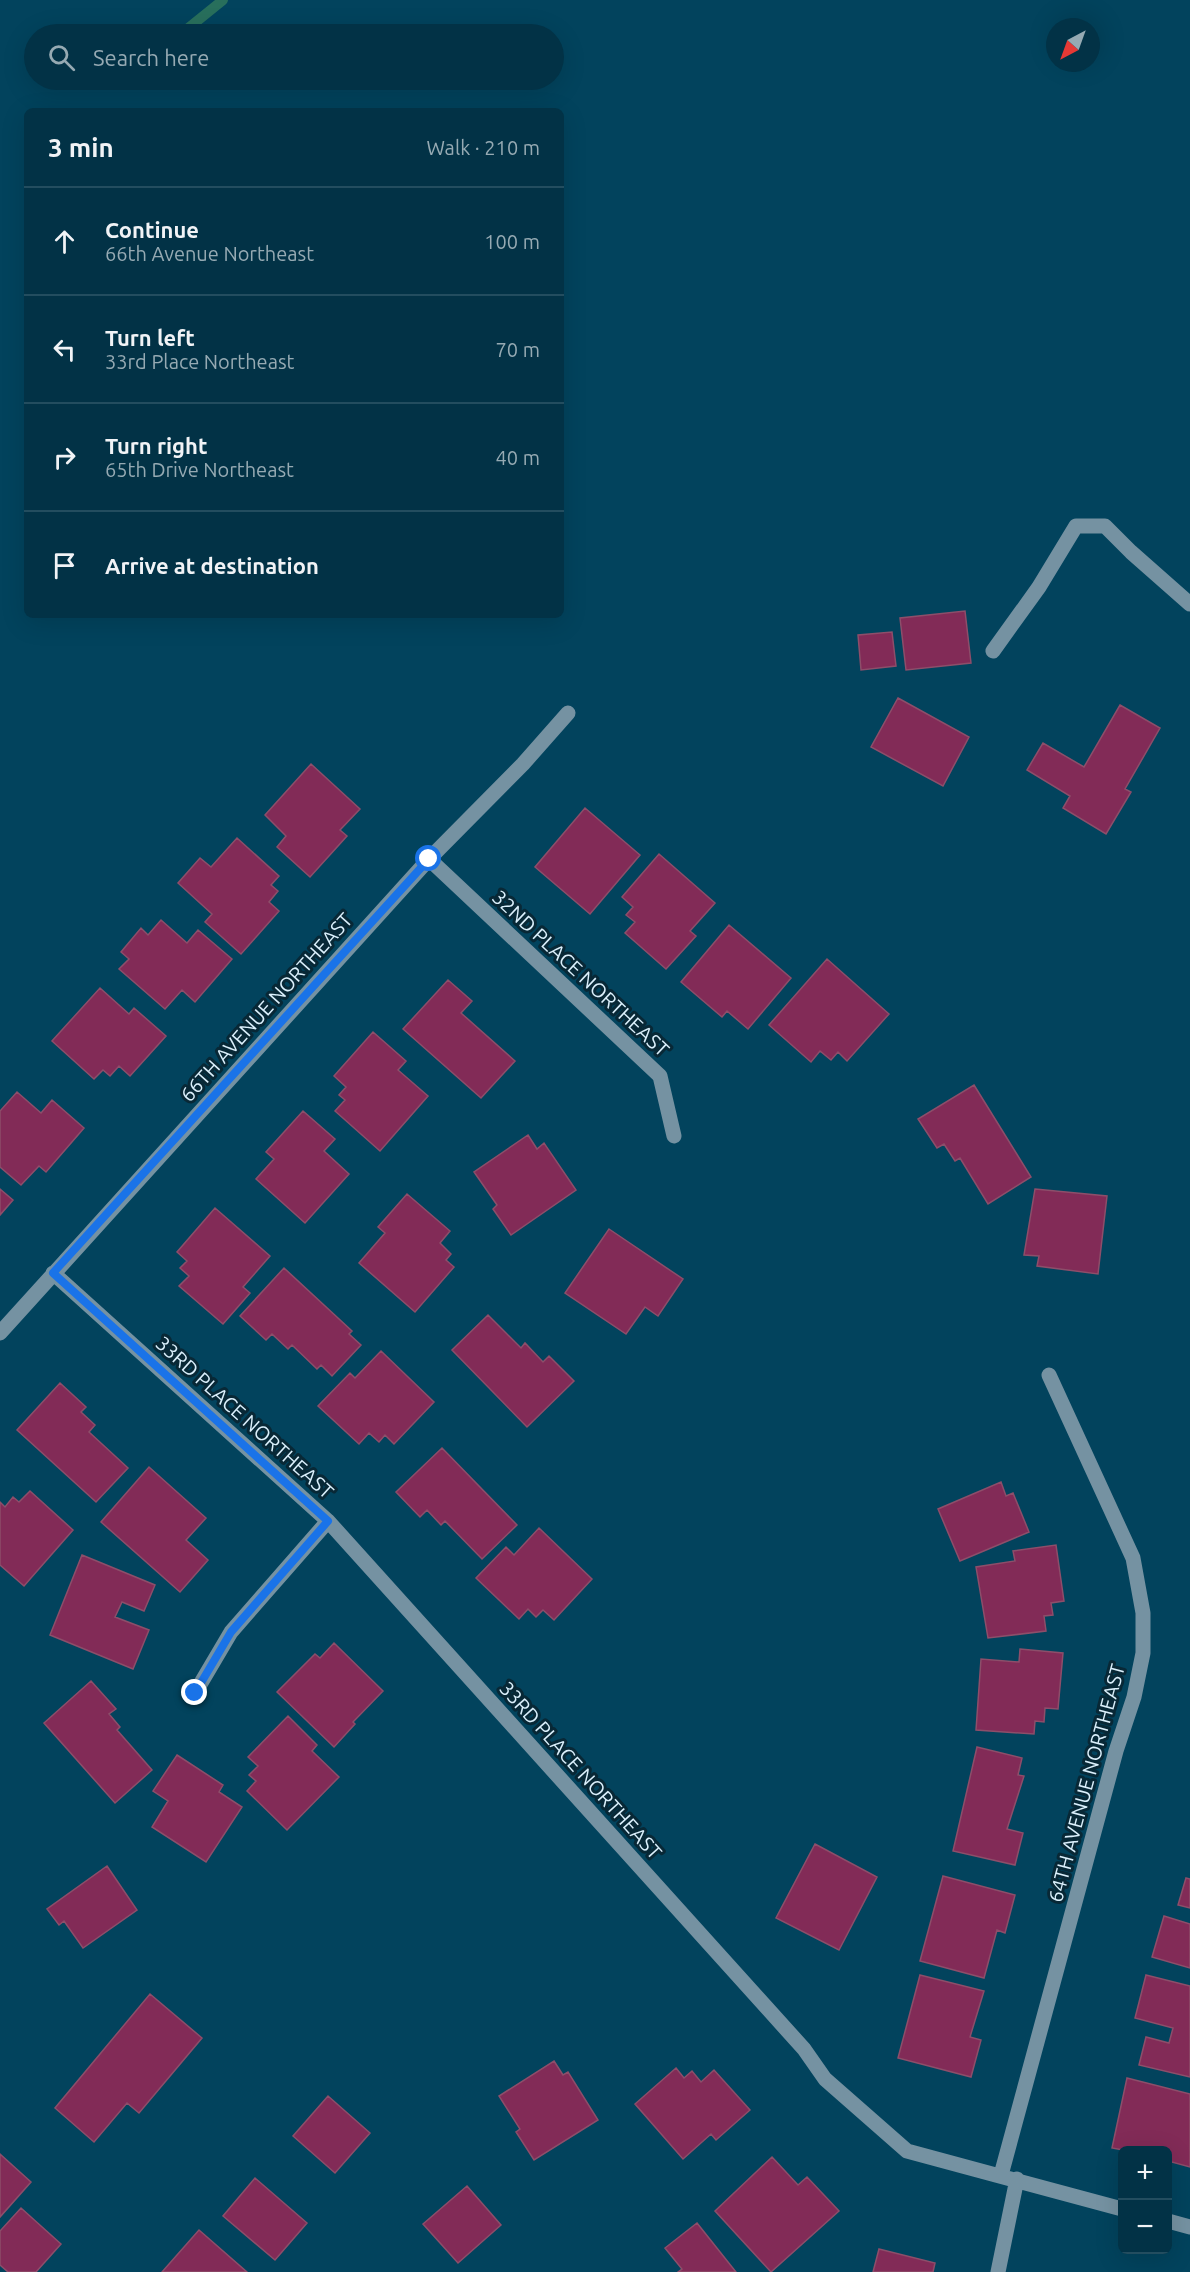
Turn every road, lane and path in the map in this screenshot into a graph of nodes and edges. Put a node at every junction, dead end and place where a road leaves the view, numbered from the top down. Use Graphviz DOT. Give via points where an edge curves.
graph roads {
  1 [pos="1190,604"];
  2 [pos="993,651"];
  3 [pos="568,713"];
  4 [pos="429,859"];
  5 [pos="674,1136"];
  6 [pos="53,1273"];
  7 [pos="0,1333"];
  8 [pos="1049,1375"];
  9 [pos="328,1521"];
  10 [pos="195,1693"];
  11 [pos="1001,2175"];
  12 [pos="1017,2180"];
  13 [pos="1118,2208"];
  14 [pos="1172,2222"];
  15 [pos="1190,2227"];
  16 [pos="998,2272"];
  1 -- 2 [label="street" via="1106,526 1076,526"];
  3 -- 4 [label="street, 66TH AVENUE NORTHEAST" via="524,764"];
  4 -- 5 [label="street, 32ND PLACE NORTHEAST" via="660,1076"];
  4 -- 6 [label="street, 66TH AVENUE NORTHEAST"];
  6 -- 7 [label="street, 66TH AVENUE NORTHEAST"];
  6 -- 9 [label="street, 33RD PLACE NORTHEAST"];
  8 -- 11 [label="street, 64TH AVENUE NORTHEAST" via="1133,1558 1143,1613 1143,1653"];
  9 -- 10 [label="street" via="231,1632"];
  9 -- 11 [label="street, 33RD PLACE NORTHEAST" via="804,2049 825,2079 907,2151"];
  11 -- 12 [label="street, 33RD PLACE NORTHEAST"];
  12 -- 13 [label="street, 33RD PLACE NORTHEAST"];
  12 -- 16 [label="street"];
  14 -- 15 [label="street"];
}
